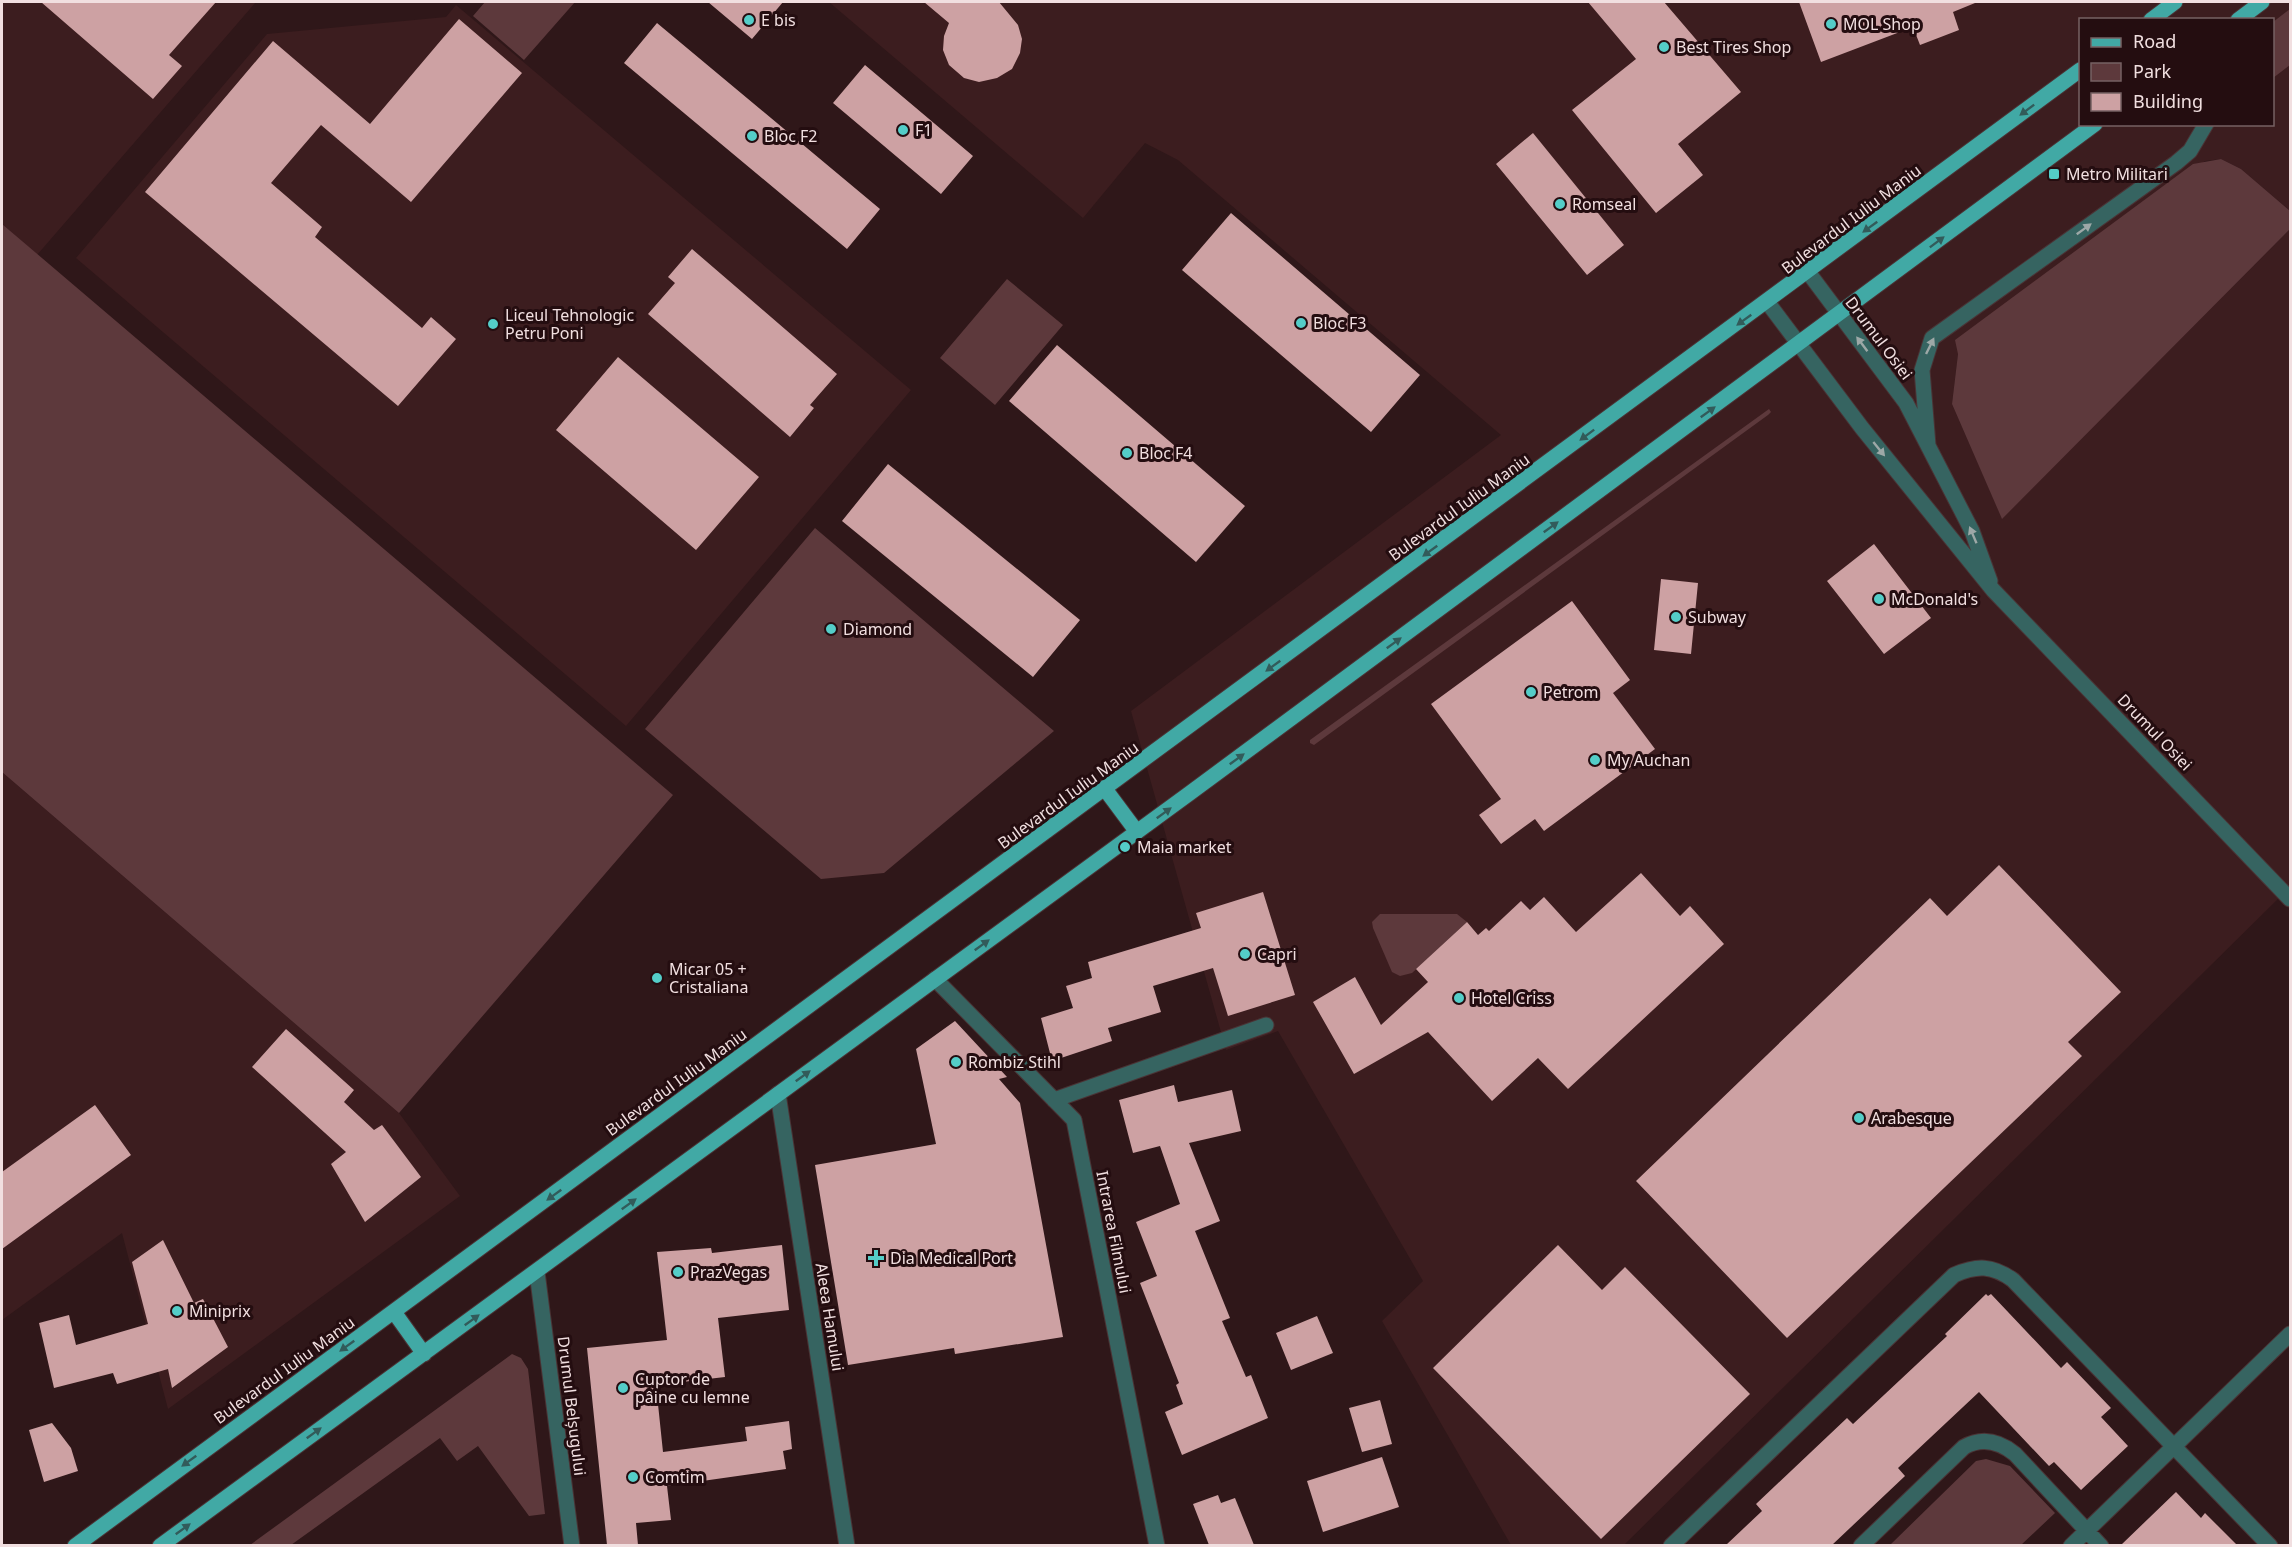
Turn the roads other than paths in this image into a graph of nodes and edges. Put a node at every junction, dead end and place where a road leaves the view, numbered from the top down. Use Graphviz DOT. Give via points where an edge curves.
graph roads {
  1 [pos="2175,2"];
  2 [pos="2262,2"];
  3 [pos="2154,18"];
  4 [pos="2241,18"];
  5 [pos="2079,71"];
  6 [pos="2092,126"];
  7 [pos="2205,126"];
  8 [pos="1808,272"];
  9 [pos="1768,303"];
  10 [pos="1839,314"];
  11 [pos="1799,344"];
  12 [pos="1928,445"];
  13 [pos="1993,590"];
  14 [pos="1106,789"];
  15 [pos="1137,832"];
  16 [pos="2290,899"];
  17 [pos="935,980"];
  18 [pos="1266,1025"];
  19 [pos="778,1094"];
  20 [pos="1054,1100"];
  21 [pos="537,1272"];
  22 [pos="394,1312"];
  23 [pos="2290,1334"];
  24 [pos="424,1354"];
  25 [pos="2174,1446"];
  26 [pos="2086,1530"];
  27 [pos="75,1545"];
  28 [pos="160,1545"];
  29 [pos="572,1545"];
  30 [pos="847,1545"];
  31 [pos="1157,1545"];
  32 [pos="1671,1545"];
  33 [pos="1861,1545"];
  34 [pos="2070,1545"];
  35 [pos="2101,1545"];
  36 [pos="2270,1545"];
  1 -- 3 [label="main road"];
  2 -- 4 [label="main road"];
  5 -- 8 [label="main road, Bulevardul Iuliu Maniu, one-way"];
  10 -- 6 [label="main road, one-way"];
  12 -- 7 [label="street, one-way" via="1922,369 1932,338 2176,163 2190,151"];
  8 -- 9 [label="main road, Bulevardul Iuliu Maniu"];
  8 -- 10 [label="street, Drumul Osiei"];
  9 -- 11 [label="street, Drumul Osiei"];
  9 -- 14 [label="main road, Bulevardul Iuliu Maniu, one-way"];
  10 -- 11 [label="main road"];
  12 -- 10 [label="street, Drumul Osiei, one-way" via="1902,398"];
  11 -- 13 [label="street, Drumul Osiei, one-way"];
  15 -- 11 [label="main road, one-way"];
  13 -- 12 [label="street, Drumul Osiei, one-way" via="1972,531"];
  13 -- 16 [label="street, Drumul Osiei"];
  14 -- 15 [label="main road"];
  14 -- 22 [label="main road, Bulevardul Iuliu Maniu, one-way"];
  17 -- 15 [label="main road, one-way"];
  19 -- 17 [label="main road, one-way"];
  17 -- 20 [label="street, Intrarea Filmului"];
  18 -- 20 [label="street"];
  21 -- 19 [label="main road, one-way"];
  19 -- 30 [label="street, Aleea Hamului"];
  20 -- 31 [label="street, Intrarea Filmului" via="1074,1120"];
  24 -- 21 [label="main road, one-way"];
  21 -- 29 [label="street, Drumul Belșugului"];
  22 -- 24 [label="main road"];
  22 -- 27 [label="main road, Bulevardul Iuliu Maniu, one-way"];
  23 -- 25 [label="street"];
  28 -- 24 [label="main road, one-way"];
  25 -- 26 [label="street"];
  25 -- 32 [label="street" via="2013,1280 1998,1270 1969,1268 1954,1275"];
  25 -- 36 [label="street"];
  26 -- 33 [label="street" via="2006,1447 1984,1441 1964,1447"];
  26 -- 34 [label="street"];
  26 -- 35 [label="street"];
}
